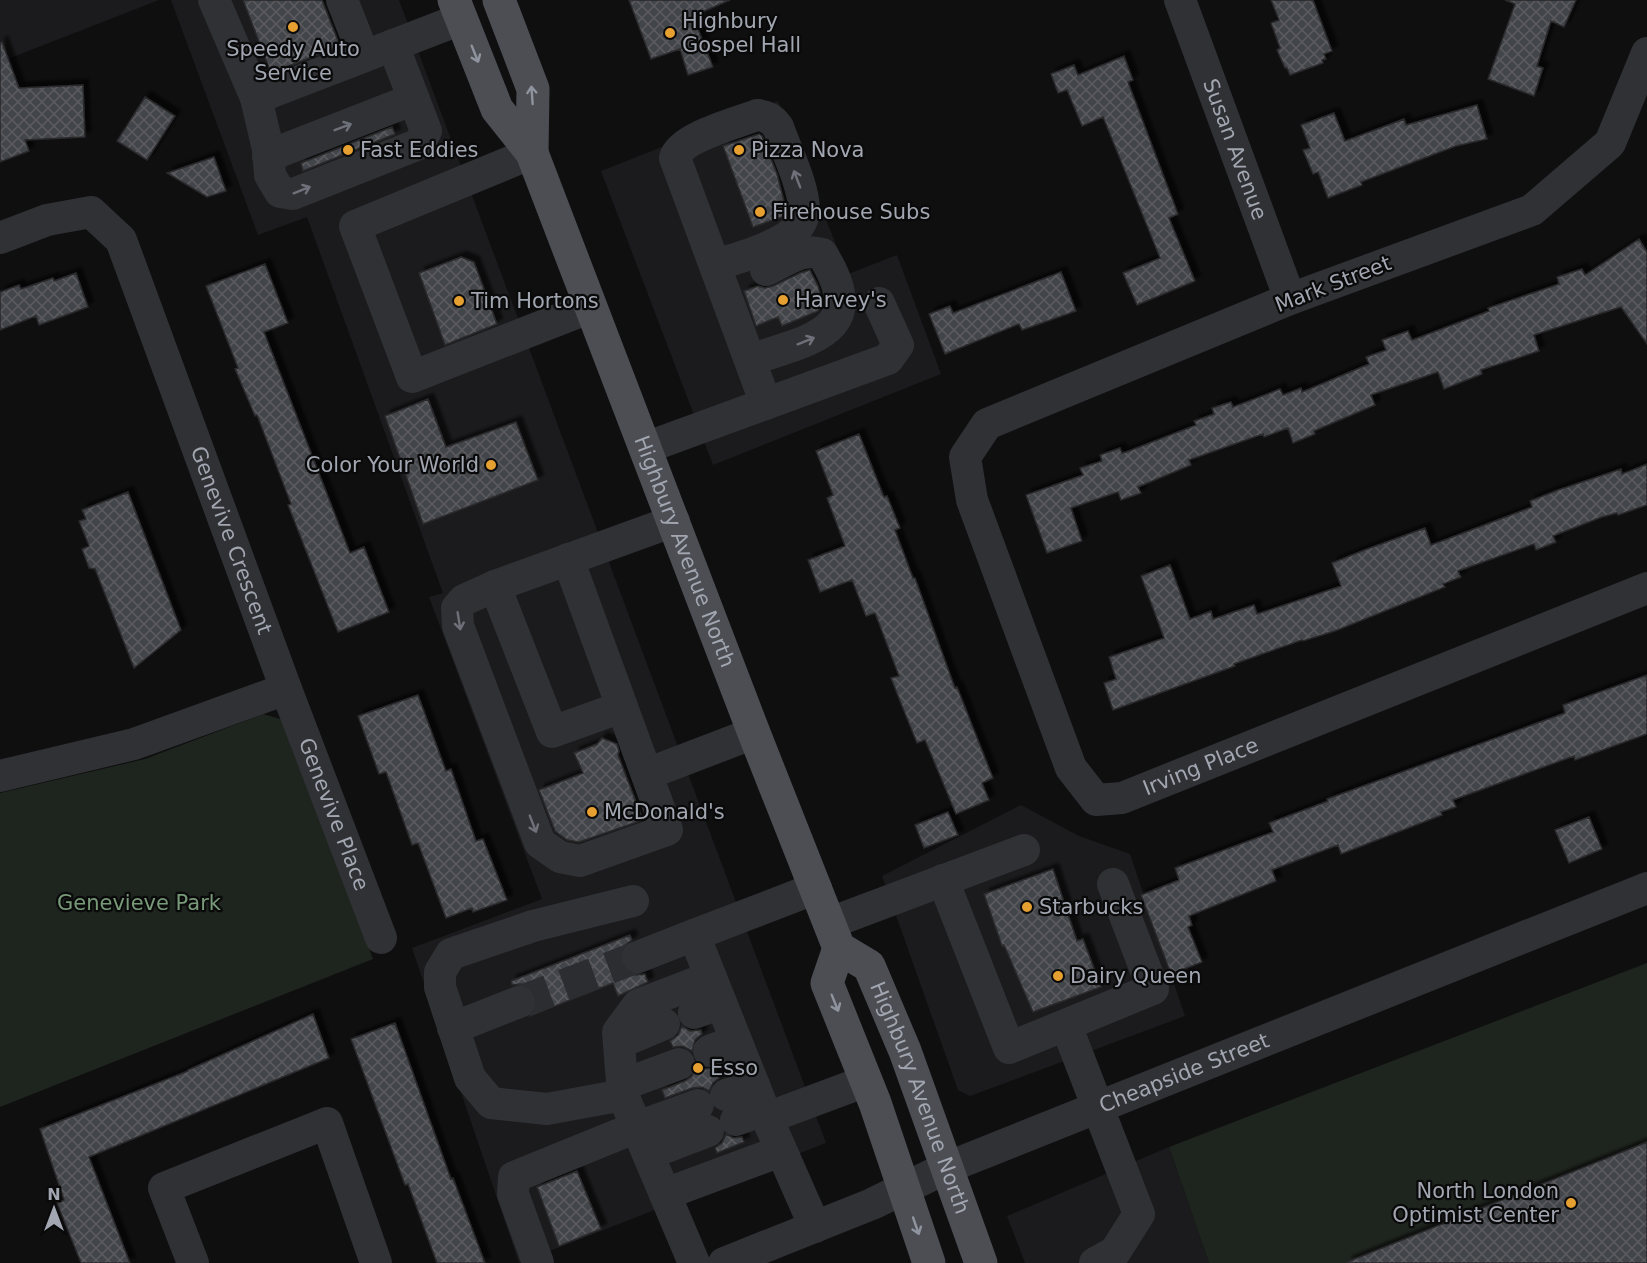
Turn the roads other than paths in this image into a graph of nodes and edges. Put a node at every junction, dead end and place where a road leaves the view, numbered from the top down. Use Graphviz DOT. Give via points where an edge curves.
graph roads {
  1 [pos="214,0"];
  2 [pos="342,0"];
  3 [pos="499,0"];
  4 [pos="1180,0"];
  5 [pos="458,10"];
  6 [pos="393,45"];
  7 [pos="1647,53"];
  8 [pos="364,56"];
  9 [pos="256,98"];
  10 [pos="414,99"];
  11 [pos="532,153"];
  12 [pos="268,156"];
  13 [pos="0,238"];
  14 [pos="719,276"];
  15 [pos="1290,299"];
  16 [pos="879,303"];
  17 [pos="591,307"];
  18 [pos="750,360"];
  19 [pos="766,404"];
  20 [pos="645,448"];
  21 [pos="964,457"];
  22 [pos="674,521"];
  23 [pos="568,559"];
  24 [pos="495,586"];
  25 [pos="1647,588"];
  26 [pos="286,689"];
  27 [pos="622,707"];
  28 [pos="754,733"];
  29 [pos="646,774"];
  30 [pos="0,776"];
  31 [pos="1024,850"];
  32 [pos="943,880"];
  33 [pos="1113,884"];
  34 [pos="816,888"];
  35 [pos="1647,888"];
  36 [pos="633,901"];
  37 [pos="694,935"];
  38 [pos="834,936"];
  39 [pos="381,938"];
  40 [pos="638,957"];
  41 [pos="708,997"];
  42 [pos="519,1002"];
  43 [pos="664,1024"];
  44 [pos="1066,1025"];
  45 [pos="453,1028"];
  46 [pos="618,1043"];
  47 [pos="679,1064"];
  48 [pos="866,1081"];
  49 [pos="623,1090"];
  50 [pos="1099,1107"];
  51 [pos="736,1109"];
  52 [pos="642,1140"];
  53 [pos="781,1151"];
  54 [pos="946,1168"];
  55 [pos="903,1188"];
  56 [pos="665,1194"];
  57 [pos="815,1227"];
  58 [pos="1105,1260"];
  59 [pos="728,1262"];
  60 [pos="193,1263"];
  61 [pos="376,1263"];
  62 [pos="538,1263"];
  63 [pos="694,1263"];
  64 [pos="929,1263"];
  65 [pos="981,1263"];
  1 -- 9 [label="street"];
  2 -- 8 [label="street"];
  11 -- 3 [label="main road, Highbury Avenue North, one-way" via="533,89"];
  4 -- 15 [label="street, Susan Avenue"];
  5 -- 6 [label="street"];
  5 -- 11 [label="main road, Highbury Avenue North, one-way" via="497,109"];
  6 -- 8 [label="street"];
  6 -- 10 [label="street"];
  7 -- 15 [label="street, Mark Street" via="1610,143 1532,210"];
  8 -- 9 [label="street"];
  9 -- 12 [label="street"];
  12 -- 10 [label="street, one-way"];
  12 -- 10 [label="street, one-way" via="270,175 280,192 293,194 419,144 426,131"];
  11 -- 17 [label="main road, Highbury Avenue North"];
  11 -- 17 [label="street" via="355,226 412,377"];
  13 -- 26 [label="street, Genevive Crescent" via="47,220 92,212 121,240"];
  14 -- 14 [label="street, one-way" via="777,243 802,222 800,187 778,127 765,115 691,140 675,158"];
  14 -- 18 [label="street"];
  18 -- 14 [label="street, one-way" via="826,330 836,321 841,297 822,254 812,251 772,267"];
  15 -- 21 [label="street, Mark Street" via="987,424"];
  16 -- 19 [label="street" via="898,345 888,359"];
  17 -- 20 [label="main road, Highbury Avenue North"];
  18 -- 19 [label="street"];
  19 -- 20 [label="street"];
  20 -- 22 [label="main road, Highbury Avenue North"];
  21 -- 25 [label="street, Irving Place" via="972,500 1071,768 1096,800 1122,798"];
  22 -- 23 [label="street"];
  22 -- 28 [label="main road, Highbury Avenue North"];
  23 -- 24 [label="street"];
  23 -- 27 [label="street"];
  24 -- 27 [label="street" via="552,732"];
  24 -- 29 [label="street, one-way" via="464,600 457,608 458,626 540,843 560,857 580,861 667,830"];
  26 -- 30 [label="street" via="134,744"];
  26 -- 39 [label="street, Genevive Place"];
  27 -- 29 [label="street"];
  28 -- 29 [label="street"];
  28 -- 34 [label="main road, Highbury Avenue North"];
  31 -- 32 [label="street"];
  32 -- 38 [label="street"];
  32 -- 44 [label="street" via="1009,1048"];
  33 -- 44 [label="street" via="1153,989"];
  34 -- 37 [label="street"];
  34 -- 38 [label="main road, Highbury Avenue North"];
  35 -- 50 [label="street, Cheapside Street"];
  36 -- 45 [label="street" via="533,926 451,954 440,972 440,987"];
  37 -- 40 [label="street"];
  37 -- 41 [label="street"];
  38 -- 48 [label="main road, Highbury Avenue North, one-way" via="827,982"];
  38 -- 54 [label="main road, Highbury Avenue North" via="869,966 905,1051"];
  41 -- 46 [label="street" via="638,1005 618,1032"];
  41 -- 51 [label="street"];
  42 -- 45 [label="street"];
  43 -- 46 [label="street"];
  44 -- 50 [label="street"];
  45 -- 49 [label="street" via="470,1078 491,1103 547,1109"];
  46 -- 49 [label="street"];
  47 -- 49 [label="street"];
  48 -- 51 [label="street"];
  48 -- 55 [label="main road, Highbury Avenue North"];
  49 -- 52 [label="street"];
  50 -- 54 [label="street, Cheapside Street"];
  50 -- 58 [label="street" via="1139,1214"];
  51 -- 52 [label="street"];
  51 -- 53 [label="street"];
  52 -- 56 [label="street"];
  52 -- 62 [label="street" via="514,1177 513,1194"];
  53 -- 56 [label="street"];
  53 -- 57 [label="street"];
  54 -- 55 [label="street, Cheapside Street"];
  54 -- 65 [label="main road, Highbury Avenue North"];
  55 -- 57 [label="street, Cheapside Street"];
  55 -- 64 [label="main road, Highbury Avenue North, one-way"];
  56 -- 63 [label="street"];
  57 -- 59 [label="street, Cheapside Street"];
  60 -- 61 [label="street" via="164,1188 327,1123"];
}
